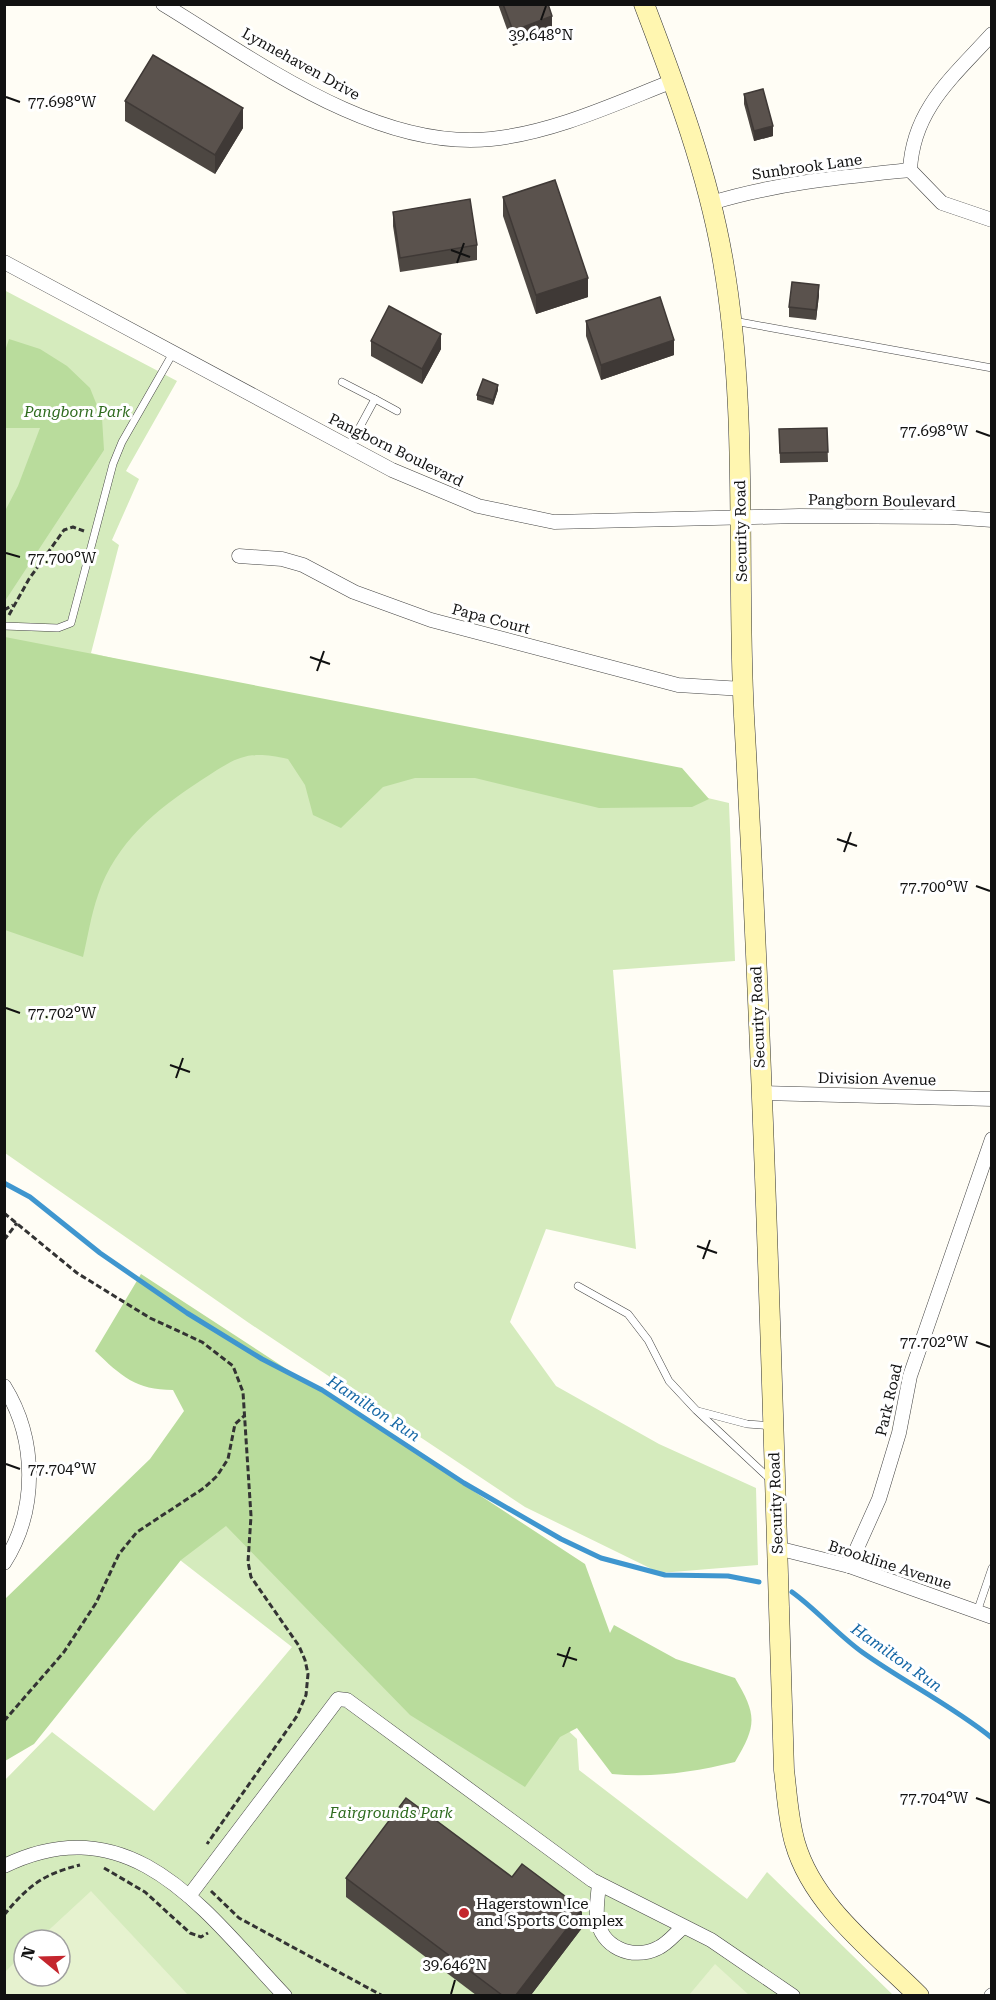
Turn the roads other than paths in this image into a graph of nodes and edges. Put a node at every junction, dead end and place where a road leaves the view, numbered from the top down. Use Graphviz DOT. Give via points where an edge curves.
graph roads {
  1 [pos="163,4"];
  2 [pos="644,4"];
  3 [pos="992,34"];
  4 [pos="673,81"];
  5 [pos="910,170"];
  6 [pos="711,203"];
  7 [pos="992,220"];
  8 [pos="4,262"];
  9 [pos="731,320"];
  10 [pos="173,353"];
  11 [pos="992,368"];
  12 [pos="342,382"];
  13 [pos="375,399"];
  14 [pos="397,411"];
  15 [pos="349,447"];
  16 [pos="741,519"];
  17 [pos="992,520"];
  18 [pos="239,556"];
  19 [pos="4,624"];
  20 [pos="743,689"];
  21 [pos="761,1093"];
  22 [pos="992,1099"];
  23 [pos="992,1139"];
  24 [pos="578,1286"];
  25 [pos="4,1386"];
  26 [pos="696,1410"];
  27 [pos="773,1426"];
  28 [pos="775,1484"];
  29 [pos="777,1548"];
  30 [pos="4,1563"];
  31 [pos="849,1566"];
  32 [pos="992,1568"];
  33 [pos="977,1612"];
  34 [pos="992,1617"];
  35 [pos="4,1866"];
  36 [pos="599,1884"];
  37 [pos="189,1896"];
  38 [pos="683,1927"];
  39 [pos="285,1995"];
  40 [pos="793,1995"];
  41 [pos="919,1995"];
  1 -- 4 [label="street, Lynnehaven Drive" via="328,101 413,133 451,139 490,139 543,129"];
  2 -- 4 [label="street, Security Road"];
  3 -- 5 [label="street" via="931,102 911,147"];
  4 -- 6 [label="street, Security Road"];
  5 -- 6 [label="street, Sunbrook Lane" via="782,185"];
  5 -- 7 [label="street" via="942,203"];
  6 -- 9 [label="street, Security Road"];
  8 -- 10 [label="street, Pangborn Boulevard"];
  9 -- 11 [label="lane"];
  9 -- 16 [label="street, Security Road"];
  10 -- 15 [label="street, Pangborn Boulevard"];
  10 -- 19 [label="lane" via="122,442 106,484 71,623 58,628"];
  12 -- 13 [label="lane"];
  13 -- 14 [label="lane"];
  13 -- 15 [label="lane"];
  15 -- 16 [label="street, Pangborn Boulevard" via="440,492 514,515 554,522 595,523"];
  16 -- 17 [label="street, Pangborn Boulevard"];
  16 -- 20 [label="street, Security Road"];
  18 -- 20 [label="street, Papa Court" via="282,559 303,565 354,592 442,623 678,685"];
  20 -- 21 [label="street, Security Road"];
  21 -- 22 [label="street, Division Avenue"];
  21 -- 27 [label="street, Security Road"];
  23 -- 31 [label="street, Park Road" via="910,1376 899,1433 879,1499"];
  24 -- 26 [label="lane" via="628,1314 648,1340 669,1381"];
  25 -- 30 [label="street" via="19,1414 30,1472 20,1530"];
  26 -- 27 [label="lane" via="747,1424"];
  26 -- 28 [label="lane"];
  27 -- 28 [label="street, Security Road"];
  28 -- 29 [label="street, Security Road"];
  29 -- 31 [label="street, Brookline Avenue"];
  29 -- 41 [label="street, Security Road" via="784,1770 795,1844 827,1903"];
  31 -- 33 [label="street, Brookline Avenue"];
  32 -- 33 [label="lane"];
  33 -- 34 [label="street, Brookline Avenue"];
  35 -- 37 [label="street" via="43,1852 88,1848 107,1851 148,1865"];
  36 -- 37 [label="street" via="347,1700 338,1699"];
  36 -- 38 [label="street"];
  36 -- 38 [label="street" via="597,1917 601,1932 628,1953 659,1948"];
  37 -- 39 [label="street"];
  38 -- 40 [label="street" via="711,1940"];
}
